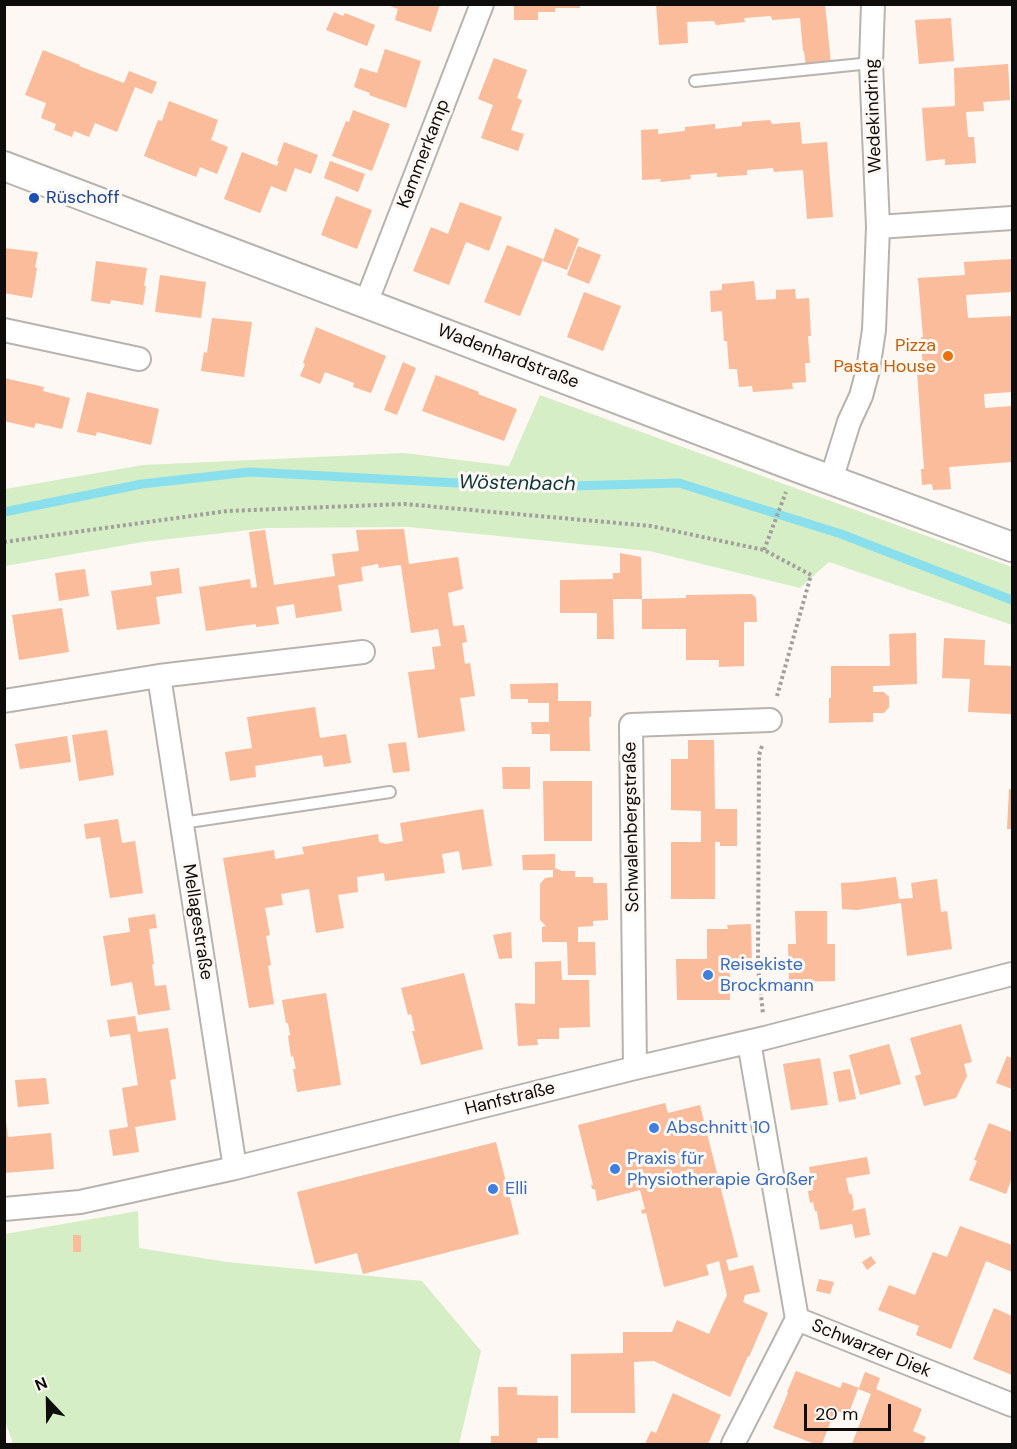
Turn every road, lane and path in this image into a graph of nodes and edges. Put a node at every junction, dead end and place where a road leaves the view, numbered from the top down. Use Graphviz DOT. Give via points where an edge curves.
graph roads {
  1 [pos="482,4"];
  2 [pos="873,4"];
  3 [pos="871,63"];
  4 [pos="695,81"];
  5 [pos="4,166"];
  6 [pos="1012,218"];
  7 [pos="878,227"];
  8 [pos="366,303"];
  9 [pos="4,330"];
  10 [pos="138,359"];
  11 [pos="831,480"];
  12 [pos="789,486"];
  13 [pos="4,542"];
  14 [pos="1012,547"];
  15 [pos="764,550"];
  16 [pos="363,652"];
  17 [pos="159,676"];
  18 [pos="4,700"];
  19 [pos="770,720"];
  20 [pos="390,792"];
  21 [pos="182,823"];
  22 [pos="1012,974"];
  23 [pos="757,1040"];
  24 [pos="634,1068"];
  25 [pos="235,1168"];
  26 [pos="4,1209"];
  27 [pos="797,1319"];
  28 [pos="1012,1405"];
  29 [pos="733,1444"];
  1 -- 8 [label="street, Kammerkamp"];
  2 -- 3 [label="street, Wedekindring"];
  3 -- 4 [label="lane"];
  3 -- 7 [label="street, Wedekindring"];
  5 -- 8 [label="street, Wadenhardstraße"];
  6 -- 7 [label="street"];
  7 -- 11 [label="street, Wedekindring" via="874,330 868,370"];
  8 -- 11 [label="street, Wadenhardstraße"];
  9 -- 10 [label="street"];
  11 -- 14 [label="street, Wadenhardstraße"];
  12 -- 15 [label="path"];
  13 -- 15 [label="path" via="227,511 404,504 651,526"];
  15 -- 19 [label="path" via="811,575"];
  16 -- 17 [label="street"];
  17 -- 18 [label="street"];
  17 -- 21 [label="street, Mellagestraße"];
  19 -- 23 [label="path" via="759,755"];
  19 -- 24 [label="street, Schwalenbergstraße" via="631,725"];
  20 -- 21 [label="lane"];
  21 -- 25 [label="street, Mellagestraße"];
  22 -- 23 [label="street, Hanfstraße"];
  23 -- 24 [label="street, Hanfstraße"];
  23 -- 27 [label="street, Schwarzer Diek"];
  24 -- 25 [label="street, Hanfstraße"];
  25 -- 26 [label="street, Hanfstraße" via="80,1202"];
  27 -- 28 [label="street, Schwarzer Diek"];
  27 -- 29 [label="street, Schwarzer Diek"];
}
